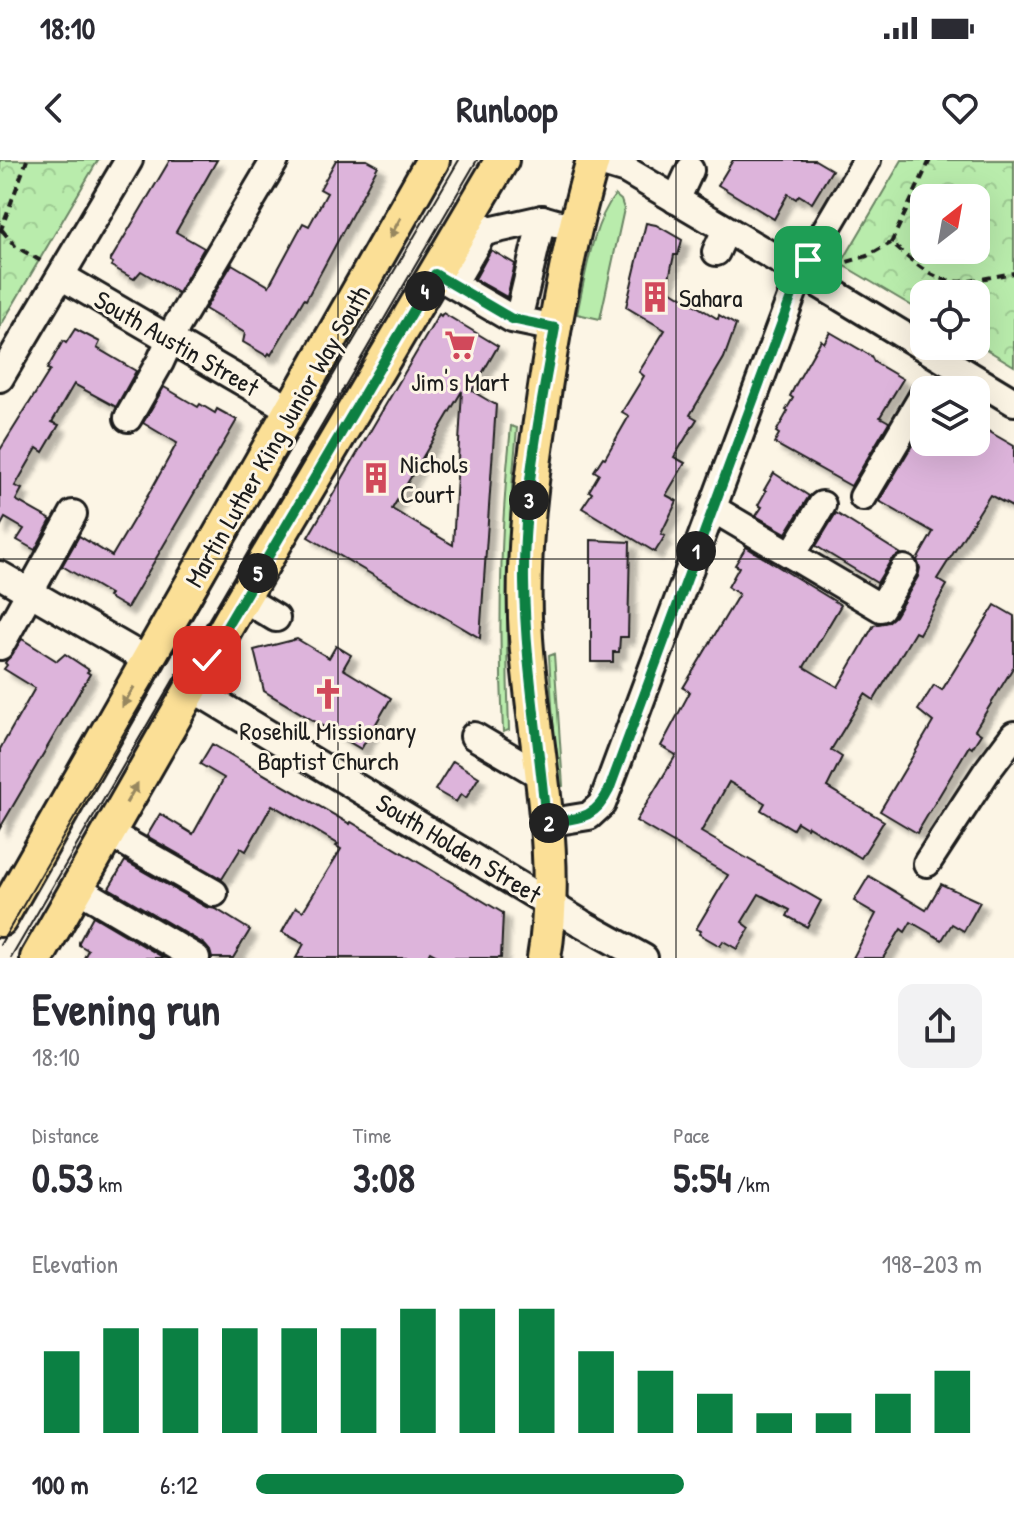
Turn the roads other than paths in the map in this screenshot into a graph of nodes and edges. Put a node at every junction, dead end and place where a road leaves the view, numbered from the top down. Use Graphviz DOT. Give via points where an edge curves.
graph roads {
  1 [pos="129,160"];
  2 [pos="275,160"];
  3 [pos="433,160"];
  4 [pos="502,160"];
  5 [pos="593,160"];
  6 [pos="867,160"];
  7 [pos="690,170"];
  8 [pos="676,200"];
  9 [pos="542,219"];
  10 [pos="476,224"];
  11 [pos="573,228"];
  12 [pos="52,269"];
  13 [pos="805,276"];
  14 [pos="444,279"];
  15 [pos="518,320"];
  16 [pos="555,328"];
  17 [pos="171,338"];
  18 [pos="944,361"];
  19 [pos="935,376"];
  20 [pos="0,378"];
  21 [pos="1014,402"];
  22 [pos="293,411"];
  23 [pos="910,417"];
  24 [pos="128,418"];
  25 [pos="863,497"];
  26 [pos="822,505"];
  27 [pos="712,508"];
  28 [pos="73,514"];
  29 [pos="792,555"];
  30 [pos="904,569"];
  31 [pos="0,575"];
  32 [pos="29,591"];
  33 [pos="243,598"];
  34 [pos="276,618"];
  35 [pos="0,646"];
  36 [pos="149,661"];
  37 [pos="192,688"];
  38 [pos="1014,735"];
  39 [pos="474,736"];
  40 [pos="542,776"];
  41 [pos="546,823"];
  42 [pos="109,833"];
  43 [pos="927,863"];
  44 [pos="77,888"];
  45 [pos="214,893"];
  46 [pos="549,902"];
  47 [pos="4,905"];
  48 [pos="37,958"];
  49 [pos="196,958"];
  50 [pos="544,958"];
  51 [pos="644,958"];
  1 -- 12 [label="street"];
  2 -- 17 [label="street"];
  3 -- 22 [label="main road, Martin Luther King Junior Way South, one-way"];
  4 -- 10 [label="main road, Martin Luther King Junior Way South"];
  5 -- 8 [label="street" via="626,170"];
  5 -- 11 [label="main road"];
  6 -- 13 [label="street"];
  7 -- 8 [label="street"];
  8 -- 13 [label="street" via="721,241"];
  9 -- 10 [label="street" via="489,231"];
  9 -- 11 [label="street"];
  9 -- 15 [label="street"];
  10 -- 14 [label="main road, Martin Luther King Junior Way South"];
  11 -- 16 [label="main road"];
  12 -- 17 [label="street, South Austin Street"];
  12 -- 20 [label="street"];
  13 -- 18 [label="street"];
  13 -- 27 [label="street"];
  14 -- 15 [label="street"];
  14 -- 33 [label="main road, Martin Luther King Junior Way South"];
  15 -- 16 [label="street"];
  16 -- 40 [label="main road" via="529,501 524,577"];
  17 -- 22 [label="street, South Austin Street"];
  17 -- 24 [label="street"];
  18 -- 19 [label="street"];
  18 -- 21 [label="street"];
  22 -- 36 [label="main road, Martin Luther King Junior Way South"];
  23 -- 25 [label="street"];
  26 -- 29 [label="street"];
  27 -- 29 [label="street"];
  27 -- 41 [label="street" via="602,804 589,816"];
  28 -- 32 [label="street"];
  29 -- 30 [label="street" via="881,608"];
  31 -- 32 [label="street"];
  32 -- 35 [label="street"];
  32 -- 36 [label="street"];
  33 -- 34 [label="street"];
  33 -- 37 [label="main road, Martin Luther King Junior Way South"];
  36 -- 47 [label="main road, Martin Luther King Junior Way South, one-way"];
  42 -- 37 [label="main road, Martin Luther King Junior Way South, one-way"];
  37 -- 46 [label="street, South Holden Street"];
  38 -- 43 [label="street"];
  39 -- 40 [label="street"];
  40 -- 41 [label="main road"];
  41 -- 46 [label="main road"];
  42 -- 44 [label="main road, Martin Luther King Junior Way South"];
  42 -- 45 [label="street"];
  44 -- 48 [label="main road, Martin Luther King Junior Way South"];
  44 -- 49 [label="street"];
  46 -- 50 [label="main road"];
  46 -- 51 [label="street, South Holden Street"];
}
